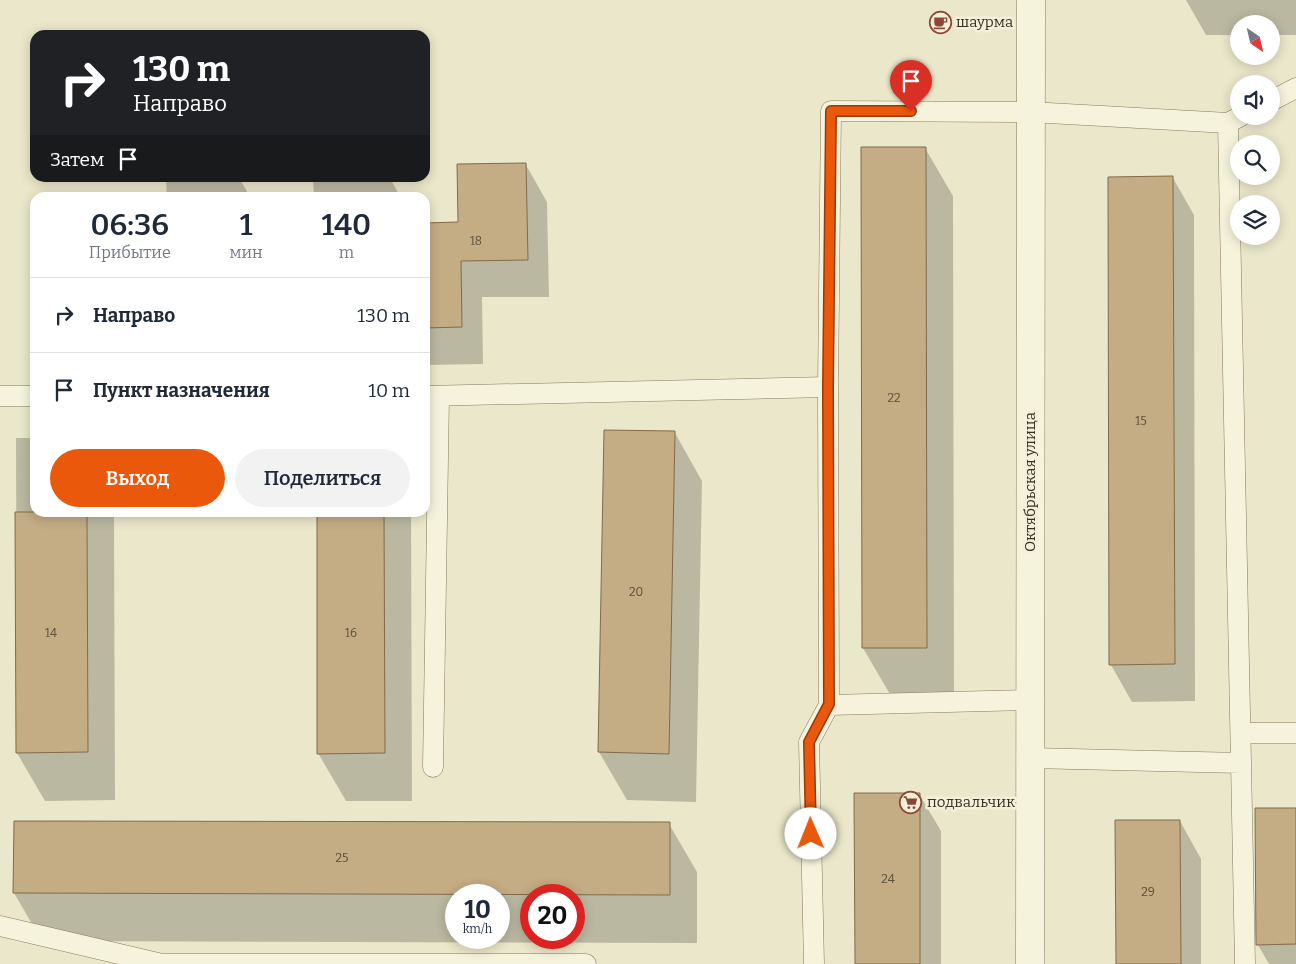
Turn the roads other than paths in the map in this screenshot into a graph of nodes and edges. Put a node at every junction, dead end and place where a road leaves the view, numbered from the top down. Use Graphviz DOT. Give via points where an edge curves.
graph roads {
  1 [pos="1031,0"];
  2 [pos="1296,88"];
  3 [pos="1280,96"];
  4 [pos="1030,112"];
  5 [pos="1230,120"];
  6 [pos="1235,125"];
  7 [pos="828,387"];
  8 [pos="0,396"];
  9 [pos="30,396"];
  10 [pos="432,396"];
  11 [pos="1030,700"];
  12 [pos="829,704"];
  13 [pos="1241,733"];
  14 [pos="1296,733"];
  15 [pos="1030,758"];
  16 [pos="1242,763"];
  17 [pos="433,767"];
  18 [pos="0,926"];
  19 [pos="162,964"];
  20 [pos="586,964"];
  21 [pos="814,964"];
  22 [pos="1030,964"];
  23 [pos="1244,964"];
  1 -- 4 [label="street, Октябрьская улица"];
  2 -- 3 [label="lane"];
  4 -- 5 [label="lane"];
  4 -- 7 [label="lane" via="831,111"];
  4 -- 11 [label="street, Октябрьская улица"];
  6 -- 13 [label="lane"];
  7 -- 10 [label="lane"];
  7 -- 12 [label="lane"];
  8 -- 9 [label="lane"];
  10 -- 17 [label="lane"];
  11 -- 12 [label="lane"];
  11 -- 15 [label="street, Октябрьская улица"];
  12 -- 21 [label="lane" via="809,742"];
  13 -- 14 [label="lane"];
  13 -- 16 [label="lane"];
  15 -- 16 [label="lane"];
  15 -- 22 [label="street, Октябрьская улица"];
  16 -- 23 [label="lane"];
  18 -- 19 [label="lane"];
  19 -- 20 [label="lane"];
}
